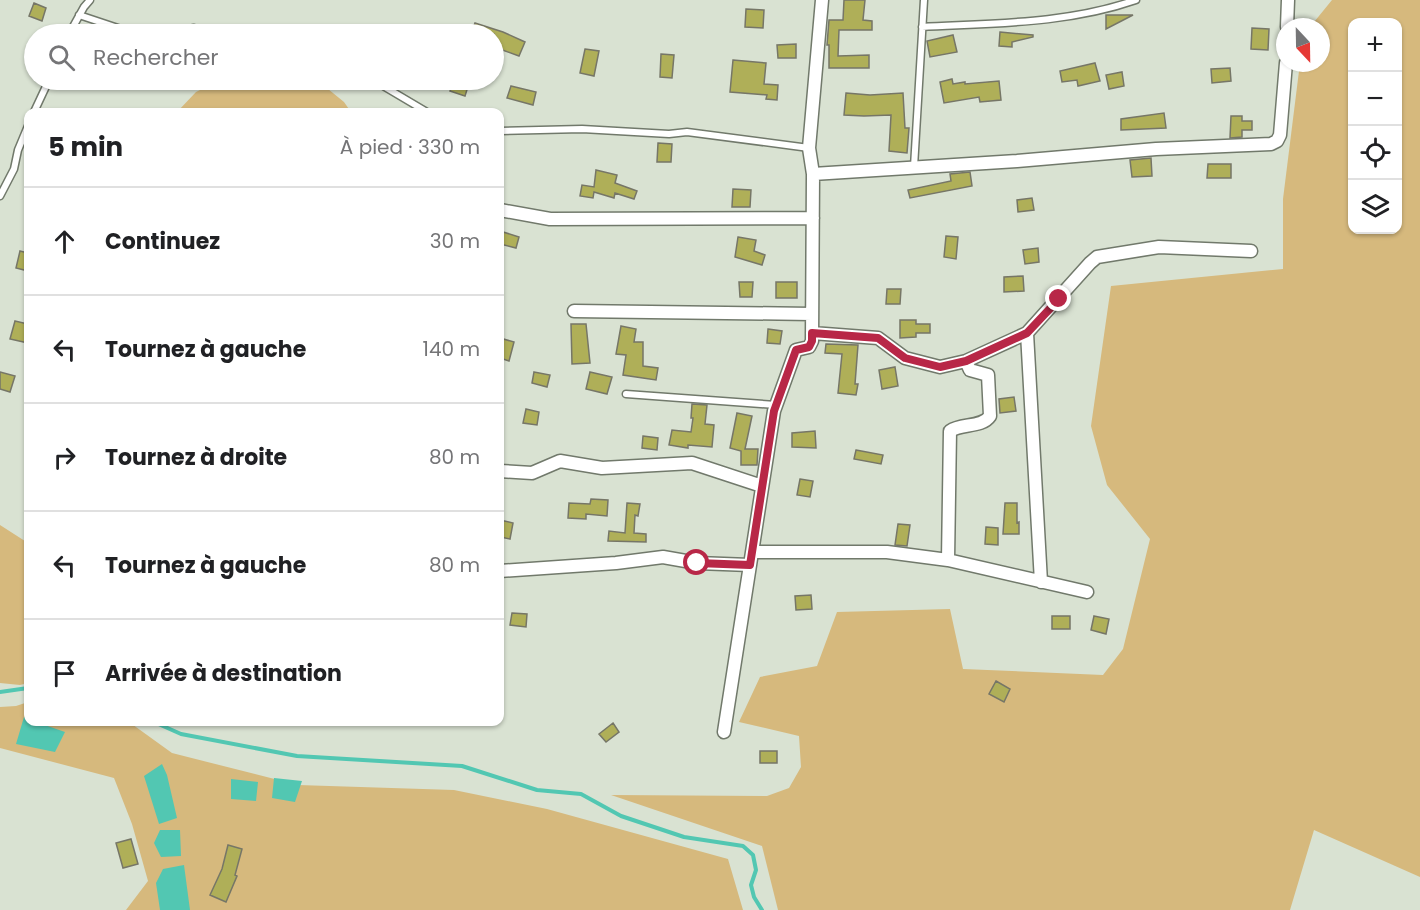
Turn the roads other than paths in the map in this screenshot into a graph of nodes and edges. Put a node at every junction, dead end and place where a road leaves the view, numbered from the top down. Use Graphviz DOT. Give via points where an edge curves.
graph roads {
  1 [pos="90,0"];
  2 [pos="822,0"];
  3 [pos="924,0"];
  4 [pos="1136,0"];
  5 [pos="1288,0"];
  6 [pos="79,15"];
  7 [pos="1287,18"];
  8 [pos="74,24"];
  9 [pos="106,24"];
  10 [pos="922,27"];
  11 [pos="1285,72"];
  12 [pos="44,90"];
  13 [pos="389,90"];
  14 [pos="36,108"];
  15 [pos="420,108"];
  16 [pos="504,131"];
  17 [pos="24,136"];
  18 [pos="809,148"];
  19 [pos="914,167"];
  20 [pos="813,174"];
  21 [pos="0,196"];
  22 [pos="504,211"];
  23 [pos="813,218"];
  24 [pos="1251,251"];
  25 [pos="574,311"];
  26 [pos="812,314"];
  27 [pos="812,333"];
  28 [pos="1027,333"];
  29 [pos="966,361"];
  30 [pos="626,394"];
  31 [pos="776,405"];
  32 [pos="504,471"];
  33 [pos="762,486"];
  34 [pos="752,552"];
  35 [pos="948,560"];
  36 [pos="750,565"];
  37 [pos="504,571"];
  38 [pos="1041,582"];
  39 [pos="1087,592"];
  40 [pos="724,732"];
  1 -- 6 [label="lane"];
  2 -- 18 [label="street"];
  3 -- 10 [label="lane"];
  4 -- 10 [label="lane" via="1113,8 1033,21"];
  5 -- 7 [label="street"];
  6 -- 8 [label="lane"];
  6 -- 9 [label="lane"];
  10 -- 19 [label="lane"];
  11 -- 19 [label="street" via="1280,135 1271,144"];
  12 -- 14 [label="lane"];
  13 -- 15 [label="lane"];
  16 -- 18 [label="lane" via="582,129 669,135 687,132"];
  17 -- 21 [label="lane" via="14,169"];
  18 -- 20 [label="street"];
  19 -- 20 [label="street"];
  20 -- 23 [label="street"];
  22 -- 23 [label="street" via="550,219"];
  23 -- 26 [label="street"];
  24 -- 28 [label="street" via="1159,247 1097,257"];
  25 -- 26 [label="street"];
  26 -- 27 [label="street"];
  27 -- 29 [label="street" via="878,338 905,358 940,367"];
  27 -- 31 [label="street" via="809,347 796,350"];
  28 -- 29 [label="street"];
  28 -- 38 [label="street"];
  29 -- 35 [label="street" via="970,370 988,375 990,416 985,422 950,431"];
  30 -- 31 [label="lane"];
  31 -- 33 [label="street"];
  32 -- 33 [label="street" via="532,473 560,461 602,468 692,463"];
  33 -- 34 [label="street"];
  34 -- 35 [label="street" via="867,551"];
  34 -- 36 [label="street"];
  35 -- 38 [label="street"];
  36 -- 37 [label="street" via="663,557"];
  36 -- 40 [label="street"];
  38 -- 39 [label="street"];
}
